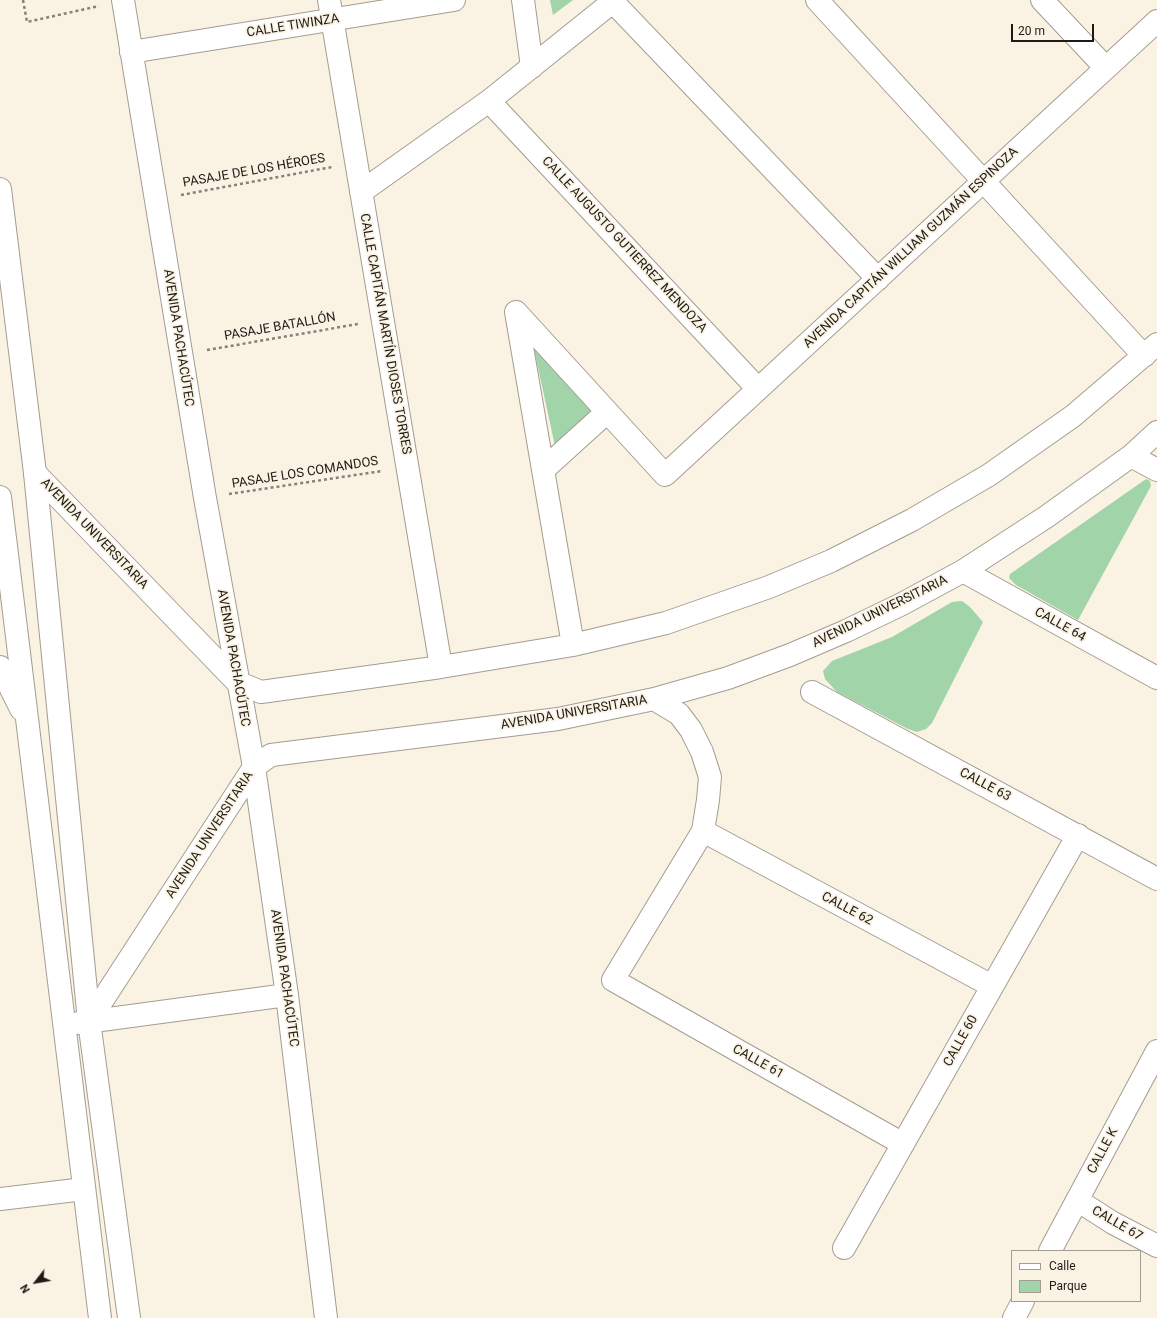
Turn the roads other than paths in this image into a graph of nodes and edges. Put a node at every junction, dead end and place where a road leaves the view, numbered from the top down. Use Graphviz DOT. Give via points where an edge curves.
graph roads {
  1 [pos="123,0"];
  2 [pos="454,0"];
  3 [pos="523,0"];
  4 [pos="817,0"];
  5 [pos="1042,0"];
  6 [pos="614,1"];
  7 [pos="330,10"];
  8 [pos="1157,21"];
  9 [pos="131,52"];
  10 [pos="532,67"];
  11 [pos="1106,68"];
  12 [pos="490,101"];
  13 [pos="984,180"];
  14 [pos="0,189"];
  15 [pos="361,192"];
  16 [pos="878,278"];
  17 [pos="1151,350"];
  18 [pos="758,389"];
  19 [pos="608,412"];
  20 [pos="1157,432"];
  21 [pos="1131,456"];
  22 [pos="543,470"];
  23 [pos="1157,470"];
  24 [pos="35,473"];
  25 [pos="0,497"];
  26 [pos="964,571"];
  27 [pos="573,645"];
  28 [pos="0,667"];
  29 [pos="441,667"];
  30 [pos="1157,678"];
  31 [pos="237,682"];
  32 [pos="812,692"];
  33 [pos="654,699"];
  34 [pos="28,723"];
  35 [pos="254,767"];
  36 [pos="703,832"];
  37 [pos="1078,835"];
  38 [pos="1157,878"];
  39 [pos="992,986"];
  40 [pos="287,995"];
  41 [pos="89,1021"];
  42 [pos="64,1025"];
  43 [pos="1157,1051"];
  44 [pos="903,1144"];
  45 [pos="84,1189"];
  46 [pos="0,1199"];
  47 [pos="1077,1200"];
  48 [pos="1157,1246"];
  49 [pos="844,1248"];
  50 [pos="1051,1250"];
  51 [pos="1022,1302"];
  52 [pos="100,1318"];
  53 [pos="129,1318"];
  54 [pos="326,1318"];
  55 [pos="1014,1318"];
  1 -- 9 [label="street, AVENIDA PACHACÚTEC"];
  2 -- 7 [label="street, CALLE TIWINZA"];
  3 -- 10 [label="street"];
  4 -- 13 [label="street"];
  5 -- 11 [label="street"];
  6 -- 10 [label="street"];
  6 -- 16 [label="street"];
  7 -- 9 [label="street, CALLE TIWINZA"];
  7 -- 15 [label="street, CALLE CAPITÁN MARTÍN DIOSES TORRES"];
  8 -- 11 [label="street, AVENIDA CAPITÁN WILLIAM GUZMÁN ESPINOZA"];
  9 -- 31 [label="street, AVENIDA PACHACÚTEC"];
  10 -- 12 [label="street"];
  11 -- 13 [label="street, AVENIDA CAPITÁN WILLIAM GUZMÁN ESPINOZA"];
  12 -- 15 [label="street"];
  12 -- 18 [label="street, CALLE AUGUSTO GUTIERREZ MENDOZA"];
  13 -- 16 [label="street, AVENIDA CAPITÁN WILLIAM GUZMÁN ESPINOZA"];
  13 -- 17 [label="street"];
  14 -- 24 [label="street"];
  15 -- 29 [label="street, CALLE CAPITÁN MARTÍN DIOSES TORRES"];
  16 -- 18 [label="street, AVENIDA CAPITÁN WILLIAM GUZMÁN ESPINOZA"];
  17 -- 27 [label="street, AVENIDA UNIVERSITARIA" via="1067,420 989,475 912,520 769,587 666,623"];
  18 -- 19 [label="street, AVENIDA CAPITÁN WILLIAM GUZMÁN ESPINOZA" via="665,475"];
  19 -- 22 [label="street"];
  19 -- 22 [label="street" via="516,312"];
  20 -- 21 [label="street, AVENIDA UNIVERSITARIA"];
  21 -- 23 [label="street"];
  21 -- 26 [label="street, AVENIDA UNIVERSITARIA" via="1046,517"];
  22 -- 27 [label="street"];
  24 -- 31 [label="street, AVENIDA UNIVERSITARIA"];
  24 -- 41 [label="street"];
  25 -- 34 [label="street"];
  26 -- 30 [label="street, CALLE 64"];
  26 -- 33 [label="street, AVENIDA UNIVERSITARIA" via="895,608 790,655 728,678"];
  27 -- 29 [label="street, AVENIDA UNIVERSITARIA"];
  28 -- 34 [label="street"];
  29 -- 31 [label="street, AVENIDA UNIVERSITARIA" via="261,692"];
  31 -- 35 [label="street, AVENIDA PACHACÚTEC"];
  32 -- 37 [label="street, CALLE 63"];
  33 -- 35 [label="street, AVENIDA UNIVERSITARIA" via="558,719 271,755"];
  33 -- 36 [label="street" via="679,714 702,752 710,777"];
  34 -- 42 [label="street"];
  35 -- 40 [label="street, AVENIDA PACHACÚTEC"];
  35 -- 41 [label="street, AVENIDA UNIVERSITARIA"];
  36 -- 39 [label="street, CALLE 62"];
  36 -- 44 [label="street, CALLE 61" via="612,980"];
  37 -- 38 [label="street, CALLE 63"];
  37 -- 39 [label="street, CALLE 60"];
  39 -- 44 [label="street, CALLE 60"];
  40 -- 41 [label="street"];
  40 -- 54 [label="street, AVENIDA PACHACÚTEC"];
  41 -- 42 [label="street"];
  41 -- 53 [label="street"];
  42 -- 45 [label="street"];
  43 -- 47 [label="street, CALLE K"];
  44 -- 49 [label="street, CALLE 60"];
  45 -- 46 [label="street"];
  45 -- 52 [label="street"];
  47 -- 48 [label="street, CALLE 67"];
  47 -- 50 [label="street, CALLE K"];
  51 -- 55 [label="street"];
}
